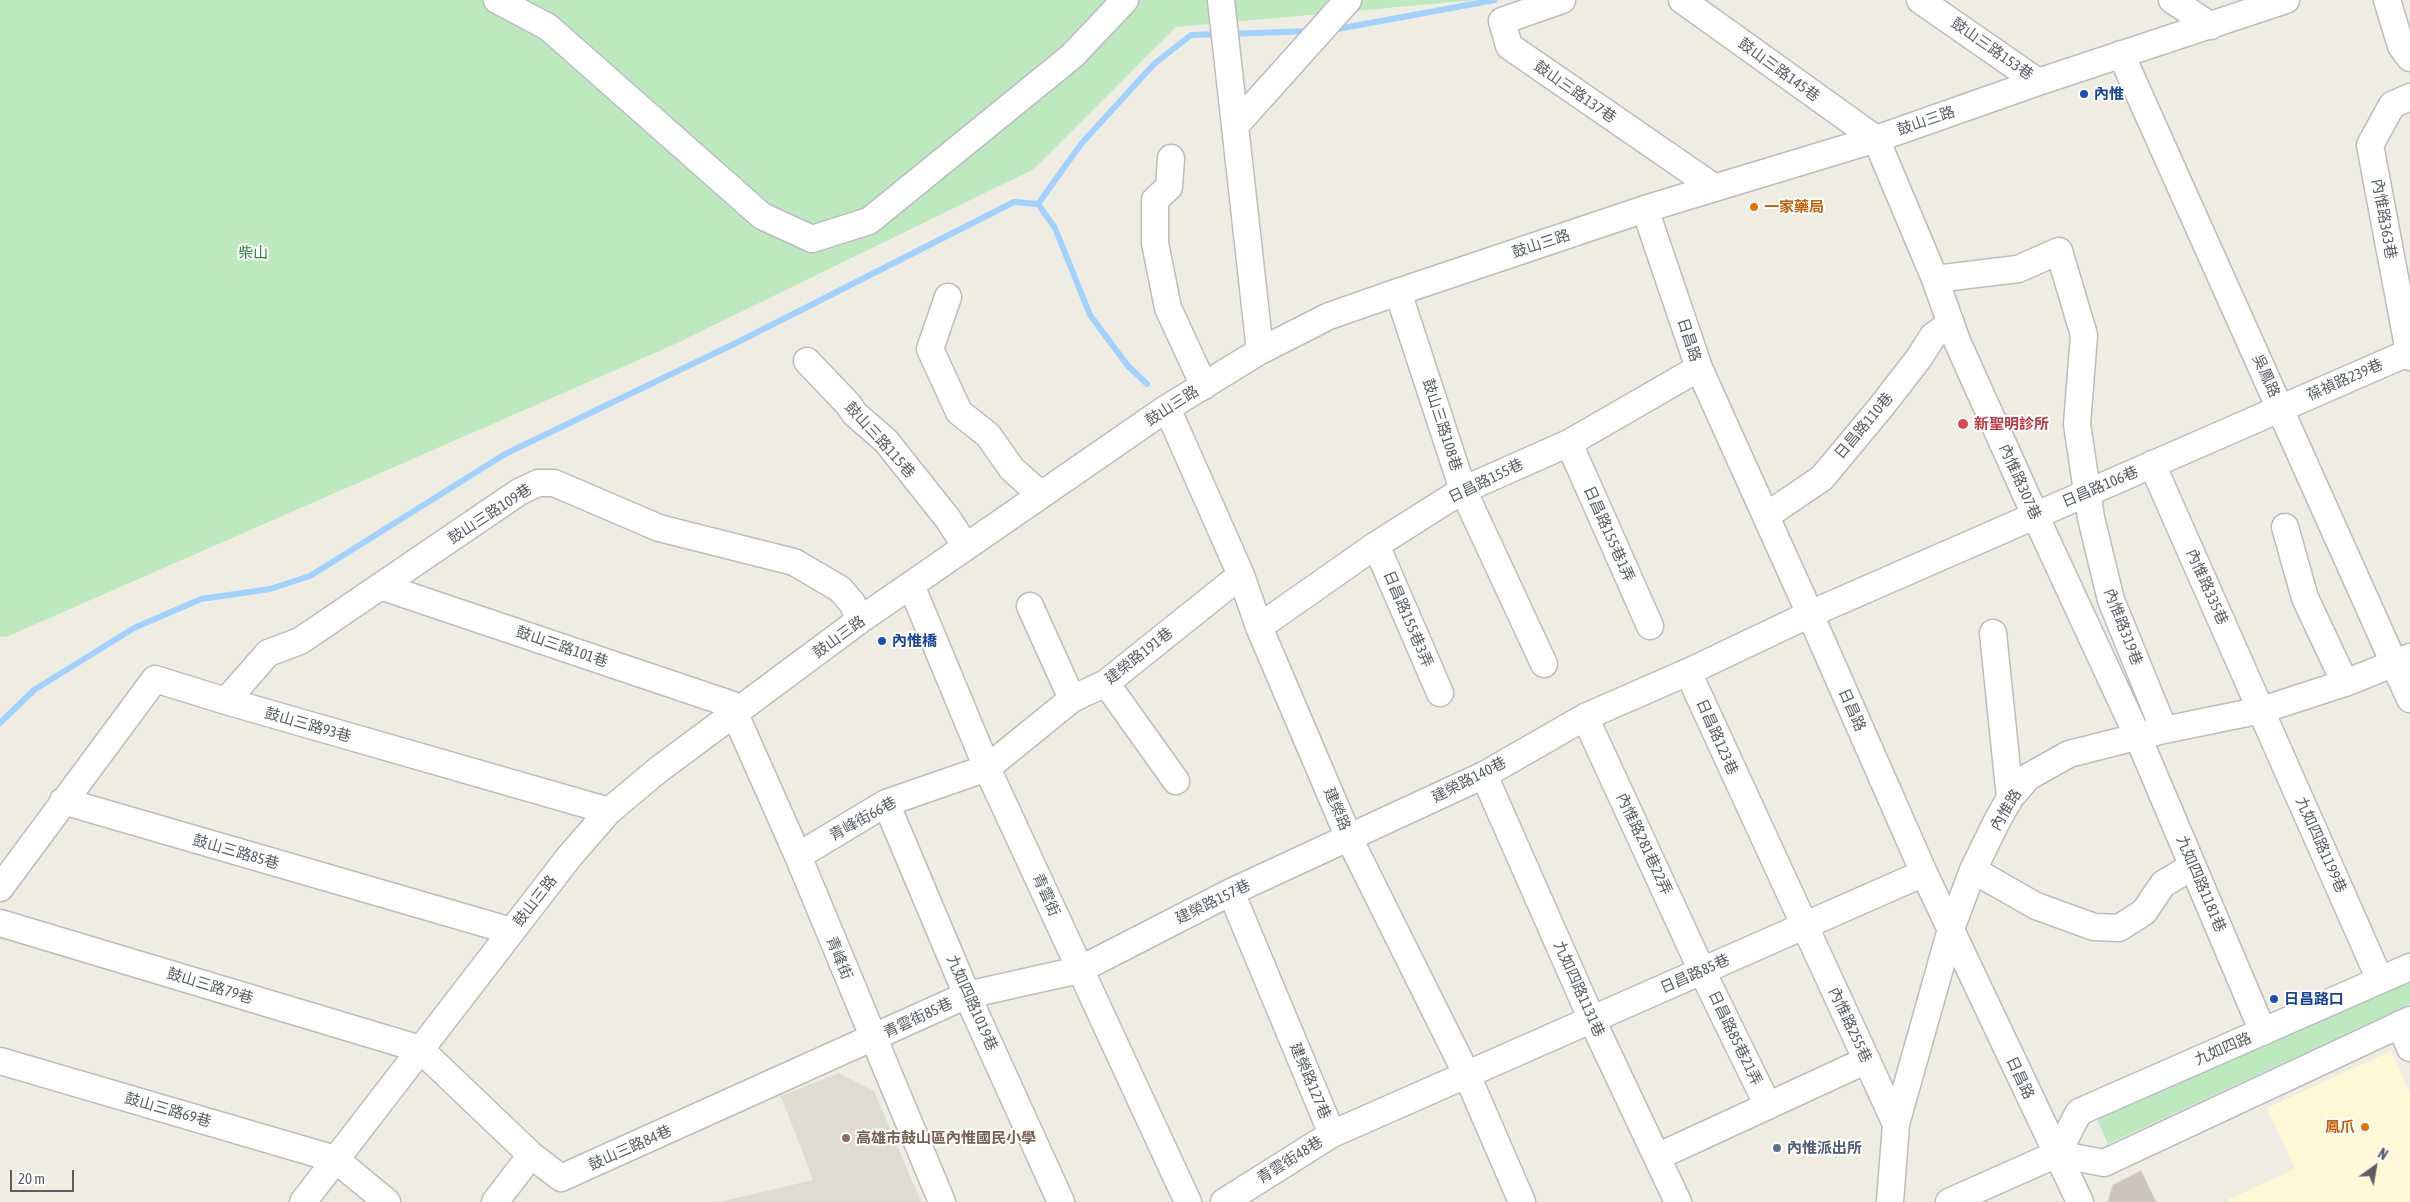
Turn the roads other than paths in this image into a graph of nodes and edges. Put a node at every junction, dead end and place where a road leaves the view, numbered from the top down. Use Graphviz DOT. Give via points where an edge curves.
graph roads {
  1 [pos="497,0"];
  2 [pos="1125,0"];
  3 [pos="1562,0"];
  4 [pos="1682,0"];
  5 [pos="1920,0"];
  6 [pos="2172,0"];
  7 [pos="2286,0"];
  8 [pos="2387,0"];
  9 [pos="1221,1"];
  10 [pos="1340,10"];
  11 [pos="2211,26"];
  12 [pos="2121,54"];
  13 [pos="2410,58"];
  14 [pos="2038,82"];
  15 [pos="2410,97"];
  16 [pos="1235,126"];
  17 [pos="1876,139"];
  18 [pos="1171,158"];
  19 [pos="1715,188"];
  20 [pos="1645,209"];
  21 [pos="1935,279"];
  22 [pos="1398,292"];
  23 [pos="948,297"];
  24 [pos="1951,322"];
  25 [pos="1260,351"];
  26 [pos="2409,354"];
  27 [pos="807,361"];
  28 [pos="1699,368"];
  29 [pos="1204,386"];
  30 [pos="1167,408"];
  31 [pos="2280,409"];
  32 [pos="1569,443"];
  33 [pos="2152,464"];
  34 [pos="1463,490"];
  35 [pos="2087,492"];
  36 [pos="1041,496"];
  37 [pos="2035,515"];
  38 [pos="1766,516"];
  39 [pos="2285,527"];
  40 [pos="1376,545"];
  41 [pos="966,547"];
  42 [pos="1241,575"];
  43 [pos="911,585"];
  44 [pos="383,587"];
  45 [pos="1030,606"];
  46 [pos="1810,614"];
  47 [pos="860,620"];
  48 [pos="1650,626"];
  49 [pos="1259,627"];
  50 [pos="1993,633"];
  51 [pos="2402,660"];
  52 [pos="1544,664"];
  53 [pos="1688,672"];
  54 [pos="1106,683"];
  55 [pos="2345,683"];
  56 [pos="1440,693"];
  57 [pos="1072,699"];
  58 [pos="2410,699"];
  59 [pos="226,701"];
  60 [pos="2262,710"];
  61 [pos="738,711"];
  62 [pos="1586,717"];
  63 [pos="2164,730"];
  64 [pos="2138,737"];
  65 [pos="988,768"];
  66 [pos="1484,775"];
  67 [pos="1176,781"];
  68 [pos="2010,798"];
  69 [pos="63,801"];
  70 [pos="886,803"];
  71 [pos="609,811"];
  72 [pos="1349,838"];
  73 [pos="798,856"];
  74 [pos="2193,866"];
  75 [pos="1973,870"];
  76 [pos="1924,873"];
  77 [pos="0,888"];
  78 [pos="1231,892"];
  79 [pos="0,923"];
  80 [pos="1803,926"];
  81 [pos="1950,929"];
  82 [pos="511,932"];
  83 [pos="2410,967"];
  84 [pos="1080,970"];
  85 [pos="1702,971"];
  86 [pos="2380,980"];
  87 [pos="968,995"];
  88 [pos="1592,1020"];
  89 [pos="2405,1022"];
  90 [pos="2263,1032"];
  91 [pos="873,1039"];
  92 [pos="2410,1048"];
  93 [pos="420,1049"];
  94 [pos="1867,1060"];
  95 [pos="0,1061"];
  96 [pos="1467,1075"];
  97 [pos="1768,1106"];
  98 [pos="1896,1124"];
  99 [pos="1332,1134"];
  100 [pos="2057,1154"];
  101 [pos="531,1155"];
  102 [pos="1657,1157"];
  103 [pos="335,1159"];
  104 [pos="303,1202"];
  105 [pos="387,1202"];
  106 [pos="495,1202"];
  107 [pos="942,1202"];
  108 [pos="1061,1202"];
  109 [pos="1188,1202"];
  110 [pos="1224,1202"];
  111 [pos="1522,1202"];
  112 [pos="1678,1202"];
  113 [pos="1890,1202"];
  114 [pos="1949,1202"];
  115 [pos="2080,1202"];
  1 -- 2 [label="street" via="548,27 762,216 812,239 869,221 1072,56"];
  3 -- 19 [label="street, 鼓山三路137巷" via="1502,21 1509,46"];
  4 -- 17 [label="street, 鼓山三路145巷"];
  5 -- 14 [label="street, 鼓山三路153巷"];
  6 -- 11 [label="street"];
  7 -- 11 [label="street, 鼓山三路"];
  8 -- 13 [label="street" via="2401,46"];
  9 -- 16 [label="street"];
  10 -- 16 [label="street"];
  11 -- 12 [label="street, 鼓山三路"];
  12 -- 14 [label="street, 鼓山三路"];
  12 -- 31 [label="street, 吳鳳路"];
  14 -- 17 [label="street, 鼓山三路"];
  15 -- 26 [label="street, 內惟路363巷" via="2392,105 2370,145"];
  16 -- 25 [label="street"];
  17 -- 19 [label="street, 鼓山三路"];
  17 -- 21 [label="street, 內惟路307巷"];
  18 -- 29 [label="street" via="1169,186 1155,200 1155,242 1168,308"];
  19 -- 20 [label="street, 鼓山三路"];
  20 -- 22 [label="street, 鼓山三路"];
  20 -- 28 [label="street, 日昌路"];
  21 -- 24 [label="street, 內惟路307巷"];
  21 -- 35 [label="street, 內惟路319巷" via="2018,269 2059,251 2084,335 2078,424"];
  22 -- 25 [label="street, 鼓山三路" via="1330,316"];
  22 -- 34 [label="street, 鼓山三路108巷"];
  23 -- 36 [label="street" via="930,349 959,412 988,435 1012,469"];
  24 -- 37 [label="street, 內惟路307巷"];
  24 -- 38 [label="street, 日昌路110巷" via="1933,336 1881,407 1822,478"];
  25 -- 29 [label="street, 鼓山三路"];
  26 -- 31 [label="street, 葆禎路239巷"];
  27 -- 41 [label="street, 鼓山三路115巷" via="855,414 886,441"];
  28 -- 32 [label="street, 日昌路155巷"];
  28 -- 38 [label="street, 日昌路"];
  29 -- 30 [label="street, 鼓山三路"];
  30 -- 36 [label="street, 鼓山三路"];
  30 -- 42 [label="street, 建榮路"];
  31 -- 33 [label="street, 日昌路106巷"];
  31 -- 51 [label="street, 吳鳳路"];
  32 -- 34 [label="street, 日昌路155巷"];
  32 -- 48 [label="street, 日昌路155巷1弄"];
  33 -- 35 [label="street, 日昌路106巷"];
  33 -- 60 [label="street, 內惟路335巷"];
  34 -- 40 [label="street, 日昌路155巷"];
  34 -- 52 [label="street, 鼓山三路108巷"];
  35 -- 37 [label="street, 日昌路106巷"];
  35 -- 63 [label="street, 內惟路319巷" via="2111,600"];
  36 -- 41 [label="street, 鼓山三路"];
  37 -- 46 [label="street, 日昌路106巷"];
  37 -- 64 [label="street, 內惟路307巷"];
  38 -- 46 [label="street, 日昌路"];
  39 -- 55 [label="street" via="2305,598"];
  40 -- 49 [label="street, 日昌路155巷"];
  40 -- 56 [label="street, 日昌路155巷3弄"];
  41 -- 43 [label="street, 鼓山三路"];
  42 -- 49 [label="street, 建榮路"];
  42 -- 54 [label="street, 建榮路191巷"];
  43 -- 47 [label="street, 鼓山三路"];
  43 -- 65 [label="street, 青雲街"];
  44 -- 47 [label="street, 鼓山三路109巷" via="519,492 538,483 554,483 659,528 794,562 840,588"];
  44 -- 59 [label="street, 鼓山三路109巷" via="300,641 268,653"];
  44 -- 61 [label="street, 鼓山三路101巷"];
  45 -- 57 [label="street"];
  46 -- 53 [label="street"];
  46 -- 76 [label="street, 日昌路"];
  47 -- 61 [label="street, 鼓山三路"];
  49 -- 72 [label="street, 建榮路"];
  50 -- 68 [label="street"];
  51 -- 55 [label="street, 內惟路"];
  51 -- 58 [label="street, 吳鳳路"];
  53 -- 62 [label="street, 建榮路140巷"];
  53 -- 80 [label="street, 日昌路123巷"];
  54 -- 57 [label="street, 建榮路191巷"];
  54 -- 67 [label="street"];
  55 -- 60 [label="street, 內惟路"];
  57 -- 65 [label="street, 建榮路191巷"];
  59 -- 69 [label="street, 鼓山三路93巷" via="156,678"];
  59 -- 71 [label="street, 鼓山三路93巷"];
  60 -- 63 [label="street, 內惟路"];
  60 -- 86 [label="street, 九如四路1199巷"];
  61 -- 71 [label="street, 鼓山三路"];
  61 -- 73 [label="street, 青峰街"];
  62 -- 66 [label="street, 建榮路140巷"];
  62 -- 85 [label="street, 內惟路281巷22弄"];
  63 -- 64 [label="street, 內惟路"];
  64 -- 68 [label="street, 內惟路" via="2069,754 2028,777"];
  64 -- 74 [label="street, 九如四路1181巷"];
  65 -- 70 [label="street, 青峰街66巷"];
  65 -- 84 [label="street, 青雲街"];
  66 -- 72 [label="street, 建榮路140巷"];
  66 -- 88 [label="street, 九如四路1131巷"];
  68 -- 75 [label="street, 內惟路"];
  69 -- 77 [label="street"];
  69 -- 82 [label="street, 鼓山三路85巷"];
  70 -- 73 [label="street, 青峰街66巷"];
  70 -- 87 [label="street, 九如四路1019巷"];
  71 -- 82 [label="street, 鼓山三路"];
  72 -- 78 [label="street, 建榮路157巷"];
  72 -- 96 [label="street, 建榮路"];
  73 -- 91 [label="street, 青峰街"];
  74 -- 75 [label="street" via="2162,884 2144,912 2119,928 2094,927 2036,906"];
  74 -- 90 [label="street, 九如四路1181巷"];
  75 -- 81 [label="street, 內惟路"];
  76 -- 80 [label="street, 日昌路85巷"];
  76 -- 81 [label="street, 日昌路"];
  78 -- 84 [label="street, 建榮路157巷"];
  78 -- 99 [label="street, 建榮路127巷"];
  79 -- 93 [label="street, 鼓山三路79巷"];
  80 -- 85 [label="street, 日昌路85巷"];
  80 -- 94 [label="street, 內惟路255巷"];
  81 -- 98 [label="street, 內惟路"];
  81 -- 100 [label="street, 日昌路"];
  82 -- 93 [label="street, 鼓山三路"];
  83 -- 86 [label="street, 九如四路"];
  84 -- 87 [label="street, 青雲街85巷"];
  84 -- 109 [label="street, 青雲街"];
  85 -- 88 [label="street, 日昌路85巷"];
  85 -- 97 [label="street, 日昌路85巷21弄"];
  86 -- 90 [label="street, 九如四路"];
  87 -- 91 [label="street, 青雲街85巷"];
  87 -- 108 [label="street, 九如四路1019巷"];
  88 -- 96 [label="street, 日昌路85巷"];
  88 -- 102 [label="street, 九如四路1131巷"];
  89 -- 92 [label="street"];
  89 -- 100 [label="street" via="2104,1163"];
  90 -- 100 [label="street, 九如四路" via="2079,1112"];
  91 -- 101 [label="street, 鼓山三路84巷" via="562,1178"];
  91 -- 107 [label="street, 青峰街"];
  93 -- 101 [label="street, 鼓山三路84巷"];
  93 -- 103 [label="street, 鼓山三路"];
  94 -- 97 [label="street"];
  94 -- 98 [label="street, 內惟路255巷"];
  95 -- 103 [label="street, 鼓山三路69巷"];
  96 -- 99 [label="street, 建榮路127巷"];
  96 -- 111 [label="street, 建榮路"];
  97 -- 102 [label="street"];
  98 -- 113 [label="street, 內惟路"];
  99 -- 110 [label="street, 青雲街48巷"];
  100 -- 114 [label="street"];
  100 -- 115 [label="street, 日昌路"];
  101 -- 106 [label="street"];
  102 -- 112 [label="street, 九如四路1131巷"];
  103 -- 104 [label="street, 鼓山三路"];
  103 -- 105 [label="street"];
}
